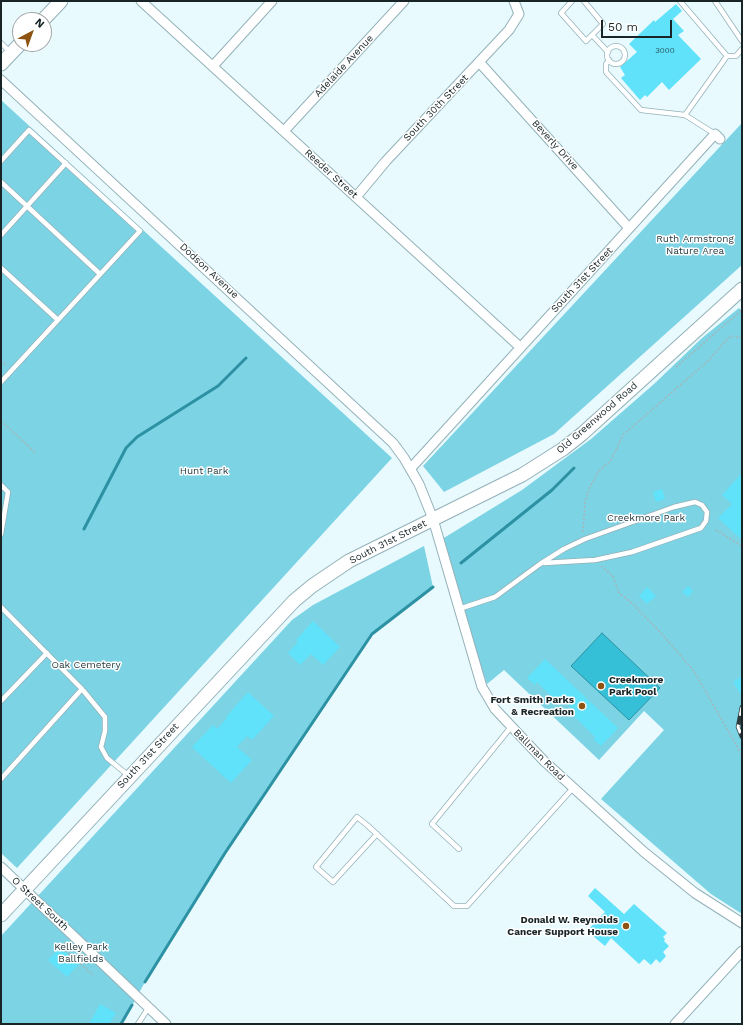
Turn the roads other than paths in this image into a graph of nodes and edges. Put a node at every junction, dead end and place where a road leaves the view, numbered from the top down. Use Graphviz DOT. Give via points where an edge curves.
graph roads {
  1 [pos="61,1"];
  2 [pos="141,1"];
  3 [pos="272,1"];
  4 [pos="404,1"];
  5 [pos="514,1"];
  6 [pos="572,1"];
  7 [pos="584,1"];
  8 [pos="680,1"];
  9 [pos="715,1"];
  10 [pos="51,12"];
  11 [pos="593,36"];
  12 [pos="742,41"];
  13 [pos="1,43"];
  14 [pos="12,47"];
  15 [pos="742,48"];
  16 [pos="13,52"];
  17 [pos="608,52"];
  18 [pos="727,56"];
  19 [pos="609,60"];
  20 [pos="480,63"];
  21 [pos="1,64"];
  22 [pos="213,66"];
  23 [pos="1,80"];
  24 [pos="685,114"];
  25 [pos="284,131"];
  26 [pos="718,136"];
  27 [pos="1,161"];
  28 [pos="66,164"];
  29 [pos="1,182"];
  30 [pos="356,197"];
  31 [pos="27,206"];
  32 [pos="629,228"];
  33 [pos="1,235"];
  34 [pos="1,268"];
  35 [pos="100,274"];
  36 [pos="742,289"];
  37 [pos="58,320"];
  38 [pos="520,347"];
  39 [pos="1,382"];
  40 [pos="411,468"];
  41 [pos="1,485"];
  42 [pos="433,519"];
  43 [pos="1,534"];
  44 [pos="544,562"];
  45 [pos="1,608"];
  46 [pos="459,609"];
  47 [pos="47,653"];
  48 [pos="82,689"];
  49 [pos="1,701"];
  50 [pos="511,727"];
  51 [pos="130,776"];
  52 [pos="1,779"];
  53 [pos="573,788"];
  54 [pos="377,834"];
  55 [pos="459,849"];
  56 [pos="1,867"];
  57 [pos="25,889"];
  58 [pos="1,915"];
  59 [pos="742,923"];
  60 [pos="742,951"];
  61 [pos="149,1007"];
  62 [pos="138,1024"];
  63 [pos="166,1024"];
  64 [pos="675,1024"];
  1 -- 10 [label="main road"];
  2 -- 22 [label="street, Reeder Street"];
  3 -- 22 [label="street"];
  4 -- 25 [label="street, Adelaide Avenue"];
  5 -- 20 [label="street, South 30th Street" via="519,11 517,20"];
  6 -- 11 [label="lane" via="561,11 562,15 583,40"];
  7 -- 11 [label="lane" via="603,24"];
  8 -- 18 [label="lane"];
  9 -- 12 [label="lane"];
  11 -- 17 [label="lane"];
  13 -- 14 [label="lane"];
  15 -- 18 [label="lane" via="736,56"];
  16 -- 21 [label="main road"];
  17 -- 19 [label="lane"];
  17 -- 19 [label="lane" via="612,47 618,46 624,49 626,55 620,64 614,64"];
  18 -- 24 [label="lane"];
  19 -- 24 [label="lane" via="606,72 641,110"];
  20 -- 30 [label="street, South 30th Street" via="386,161"];
  20 -- 32 [label="street, Beverly Drive"];
  22 -- 25 [label="street, Reeder Street"];
  23 -- 40 [label="street, Dodson Avenue" via="379,429"];
  24 -- 26 [label="lane"];
  25 -- 30 [label="street, Reeder Street"];
  26 -- 32 [label="street, South 31st Street"];
  27 -- 28 [label="lane" via="29,130"];
  28 -- 31 [label="lane"];
  28 -- 35 [label="lane" via="140,231"];
  29 -- 31 [label="lane"];
  30 -- 38 [label="street, Reeder Street"];
  31 -- 33 [label="lane"];
  31 -- 35 [label="lane"];
  32 -- 38 [label="street, South 31st Street"];
  34 -- 37 [label="lane"];
  35 -- 37 [label="lane"];
  36 -- 42 [label="main road, Old Greenwood Road" via="563,449 522,475"];
  37 -- 39 [label="lane"];
  38 -- 40 [label="street, South 31st Street"];
  40 -- 42 [label="street, South 31st Street"];
  41 -- 43 [label="lane" via="8,492"];
  42 -- 46 [label="street, Ballman Road"];
  42 -- 51 [label="main road, South 31st Street" via="340,566 294,601"];
  44 -- 44 [label="lane" via="585,539 674,507 695,502 702,505 707,512 706,521 700,528 632,552 595,560"];
  44 -- 46 [label="lane" via="495,597"];
  45 -- 47 [label="lane"];
  46 -- 50 [label="street, Ballman Road" via="487,698"];
  47 -- 48 [label="lane"];
  47 -- 49 [label="lane"];
  48 -- 51 [label="lane" via="105,717 101,747 107,758"];
  48 -- 52 [label="lane"];
  50 -- 53 [label="street, Ballman Road"];
  50 -- 55 [label="lane" via="432,824"];
  51 -- 57 [label="main road, South 31st Street"];
  53 -- 54 [label="lane" via="468,906 454,906"];
  53 -- 59 [label="street, Ballman Road" via="608,822 670,874"];
  54 -- 54 [label="lane" via="357,817 316,867 333,882"];
  56 -- 57 [label="street, O Street South"];
  57 -- 58 [label="main road, South 31st Street"];
  57 -- 61 [label="street, O Street South"];
  60 -- 64 [label="street"];
  61 -- 62 [label="lane"];
  61 -- 63 [label="street, O Street South"];
}
